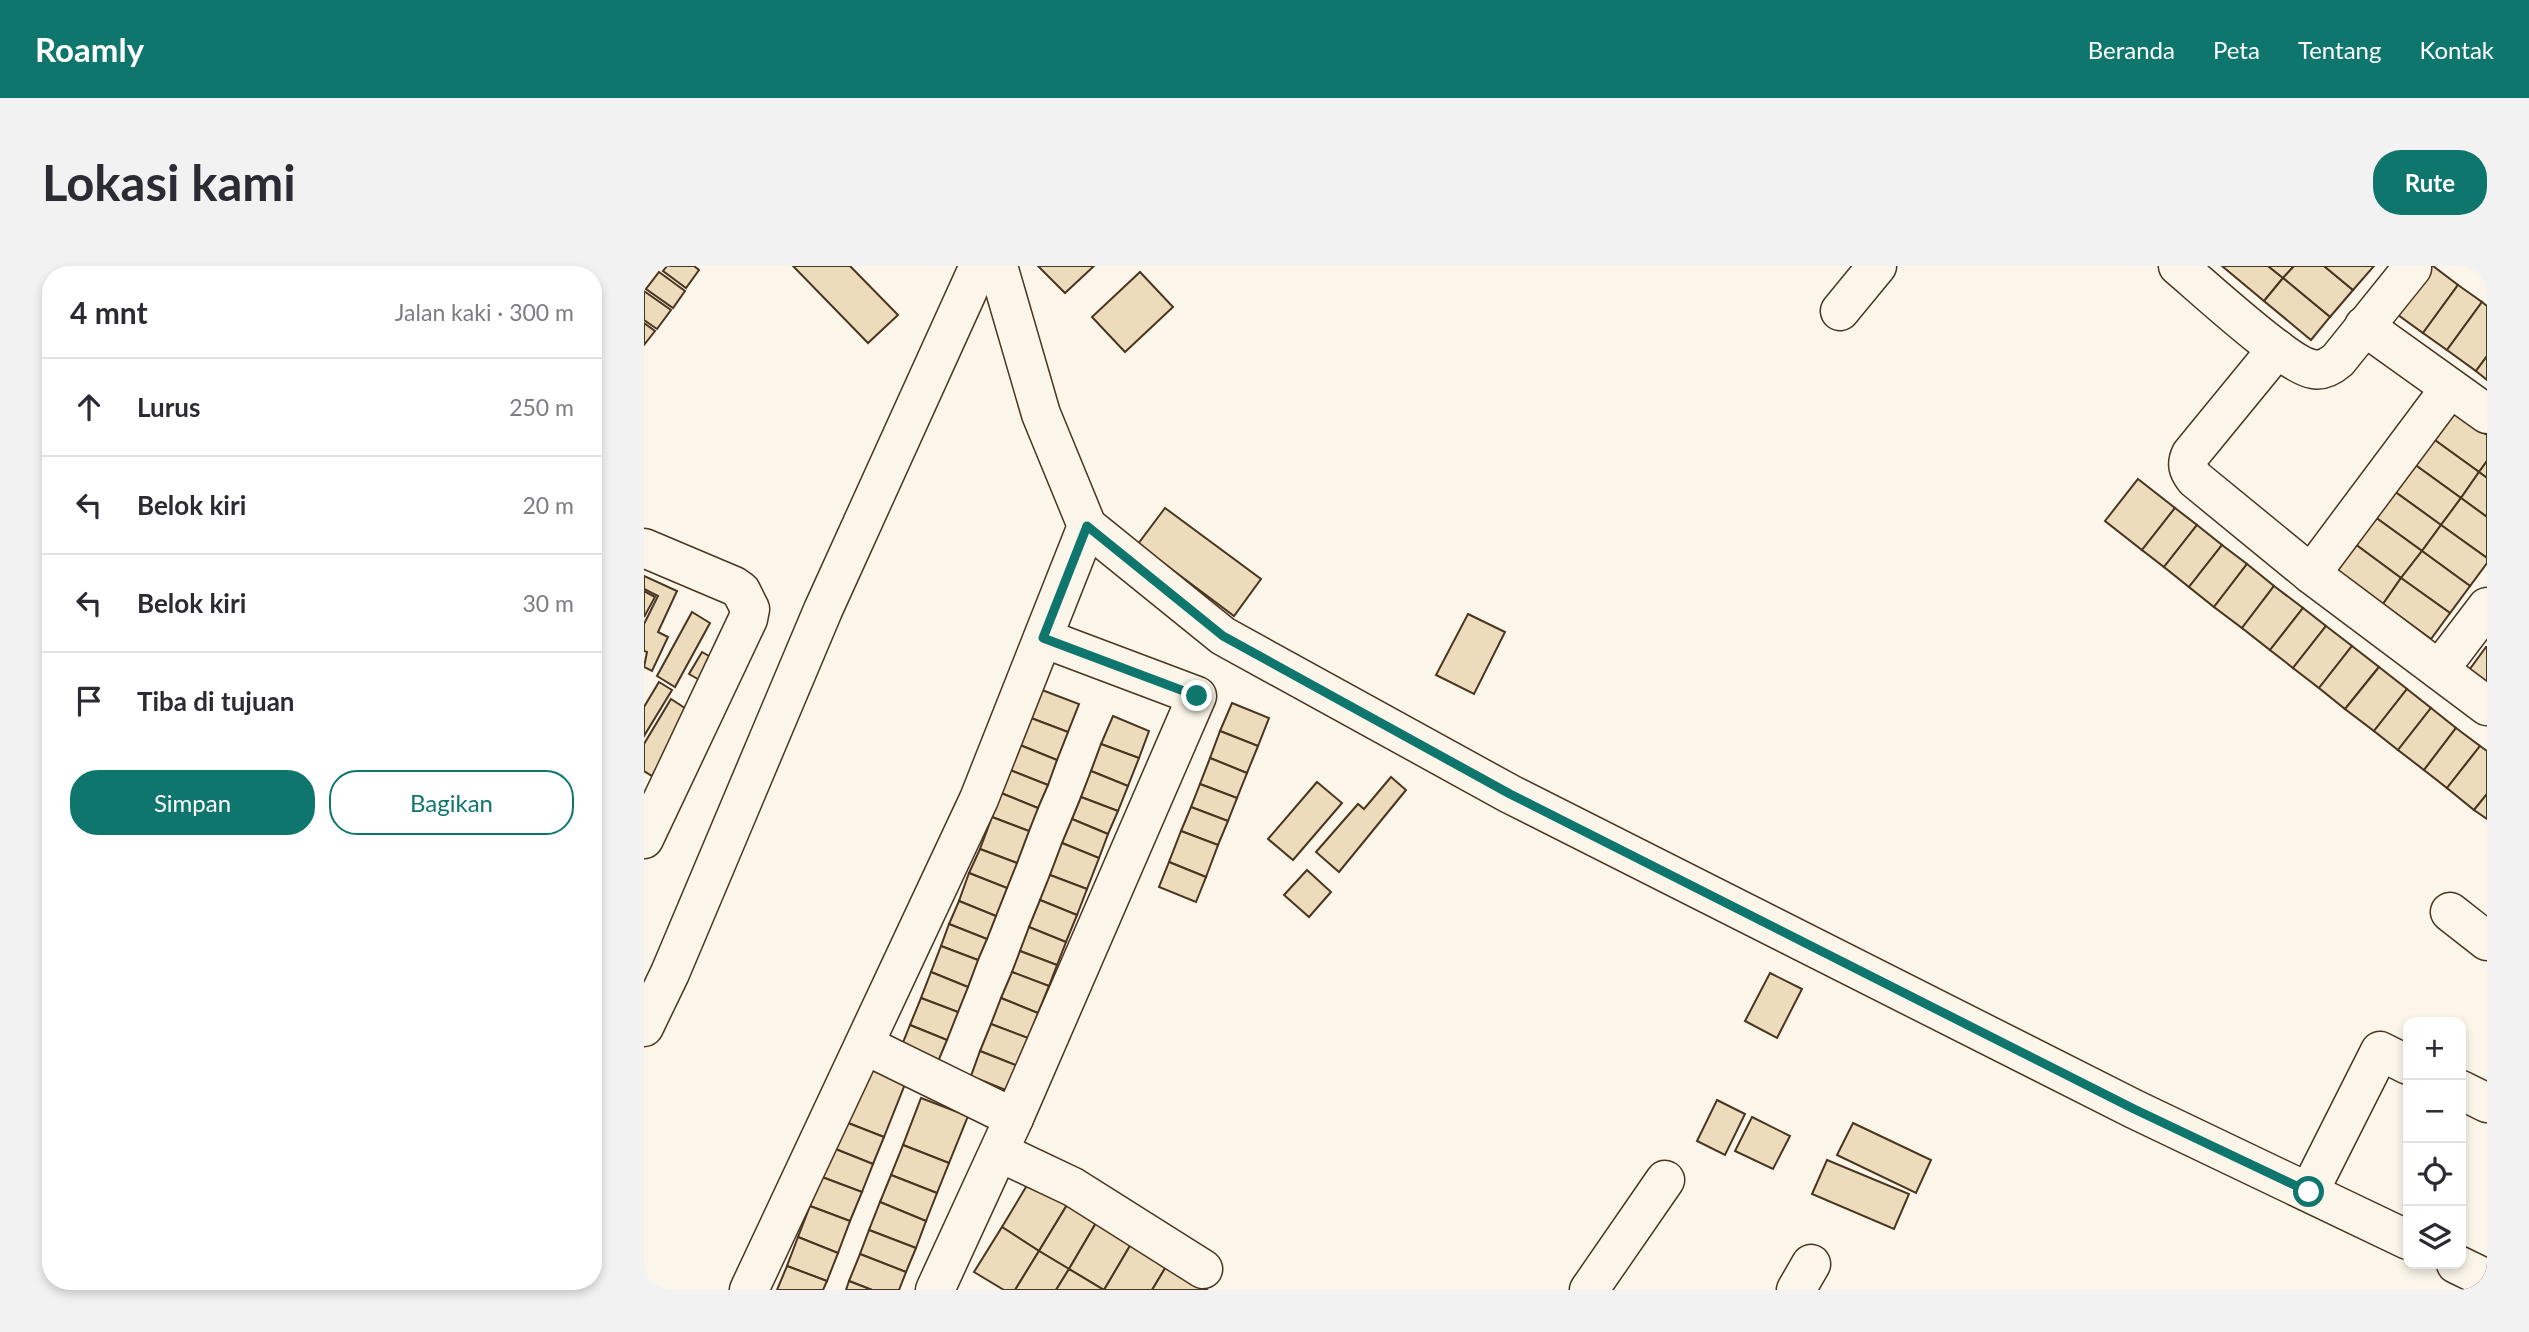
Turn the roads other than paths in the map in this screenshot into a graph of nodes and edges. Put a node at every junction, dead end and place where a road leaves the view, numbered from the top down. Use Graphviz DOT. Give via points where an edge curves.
graph roads {
  1 [pos="979,266"];
  2 [pos="998,266"];
  3 [pos="1877,266"];
  4 [pos="2412,268"];
  5 [pos="2188,269"];
  6 [pos="1840,311"];
  7 [pos="2364,326"];
  8 [pos="2277,349"];
  9 [pos="2450,388"];
  10 [pos="2487,414"];
  11 [pos="1087,526"];
  12 [pos="644,548"];
  13 [pos="2311,574"];
  14 [pos="2487,607"];
  15 [pos="1043,638"];
  16 [pos="2439,670"];
  17 [pos="2487,706"];
  18 [pos="644,839"];
  19 [pos="2450,912"];
  20 [pos="2487,941"];
  21 [pos="644,1027"];
  22 [pos="865,1045"];
  23 [pos="2403,1063"];
  24 [pos="2466,1092"];
  25 [pos="2487,1102"];
  26 [pos="1006,1135"];
  27 [pos="1665,1180"];
  28 [pos="2309,1192"];
  29 [pos="2403,1238"];
  30 [pos="1203,1269"];
  31 [pos="2466,1269"];
  32 [pos="2487,1279"];
  33 [pos="749,1290"];
  34 [pos="936,1290"];
  35 [pos="1589,1290"];
  1 -- 21 [label="street" via="822,610"];
  2 -- 11 [label="street" via="1041,414"];
  3 -- 6 [label="street"];
  4 -- 7 [label="street"];
  5 -- 8 [label="street"];
  7 -- 8 [label="street" via="2338,360 2320,369 2304,367"];
  7 -- 9 [label="street"];
  8 -- 13 [label="street" via="2191,454 2188,465 2195,479"];
  9 -- 10 [label="street"];
  9 -- 13 [label="street"];
  11 -- 15 [label="street"];
  11 -- 28 [label="street" via="1223,636 1510,794 2134,1109"];
  12 -- 18 [label="street" via="734,586 750,609"];
  13 -- 16 [label="street"];
  14 -- 16 [label="street"];
  15 -- 22 [label="street" via="979,799"];
  15 -- 26 [label="street" via="1197,696"];
  16 -- 17 [label="street"];
  19 -- 20 [label="street"];
  22 -- 26 [label="street"];
  22 -- 33 [label="street"];
  23 -- 28 [label="street" via="2379,1051"];
  24 -- 25 [label="street"];
  26 -- 30 [label="street" via="1073,1186"];
  26 -- 34 [label="street"];
  27 -- 35 [label="street"];
  28 -- 29 [label="street"];
  31 -- 32 [label="street"];
}
